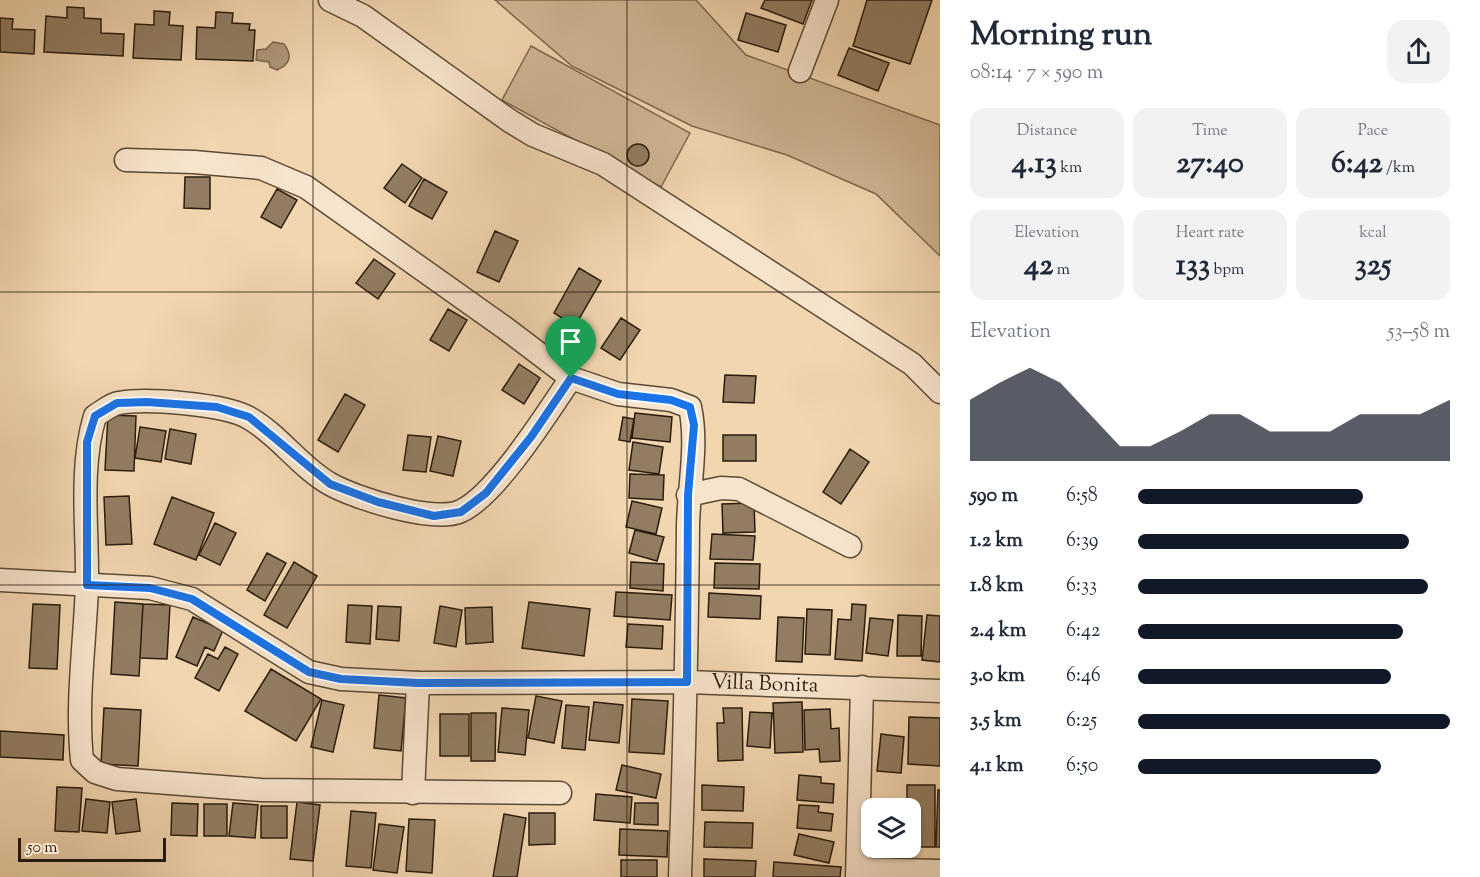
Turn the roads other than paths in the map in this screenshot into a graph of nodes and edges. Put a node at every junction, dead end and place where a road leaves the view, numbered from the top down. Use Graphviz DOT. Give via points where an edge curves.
graph roads {
  1 [pos="330,0"];
  2 [pos="826,0"];
  3 [pos="800,71"];
  4 [pos="126,160"];
  5 [pos="571,378"];
  6 [pos="940,392"];
  7 [pos="688,495"];
  8 [pos="850,546"];
  9 [pos="0,580"];
  10 [pos="87,585"];
  11 [pos="687,682"];
  12 [pos="418,683"];
  13 [pos="862,687"];
  14 [pos="940,691"];
  15 [pos="413,793"];
  16 [pos="560,793"];
  17 [pos="940,871"];
  18 [pos="858,873"];
  19 [pos="680,877"];
  1 -- 6 [label="street" via="363,16 525,130 603,164 912,363"];
  2 -- 3 [label="street"];
  4 -- 5 [label="street" via="261,168 306,188"];
  5 -- 7 [label="street" via="618,394 671,400 690,407 694,425"];
  5 -- 10 [label="street" via="486,493 461,512 434,516 378,502 330,484 249,417 217,407 117,403 95,416 87,442"];
  7 -- 8 [label="street" via="721,488 739,489"];
  7 -- 11 [label="street"];
  9 -- 10 [label="street, Villa Bonita"];
  10 -- 12 [label="street, Villa Bonita" via="150,588 192,599 309,672 341,679"];
  10 -- 15 [label="street" via="79,733 82,760 95,772 117,779 261,790"];
  11 -- 12 [label="street, Villa Bonita"];
  11 -- 13 [label="street, Villa Bonita"];
  11 -- 19 [label="street"];
  12 -- 15 [label="street"];
  13 -- 14 [label="street, Villa Bonita"];
  13 -- 18 [label="street"];
  15 -- 16 [label="street"];
  17 -- 18 [label="street"];
}
